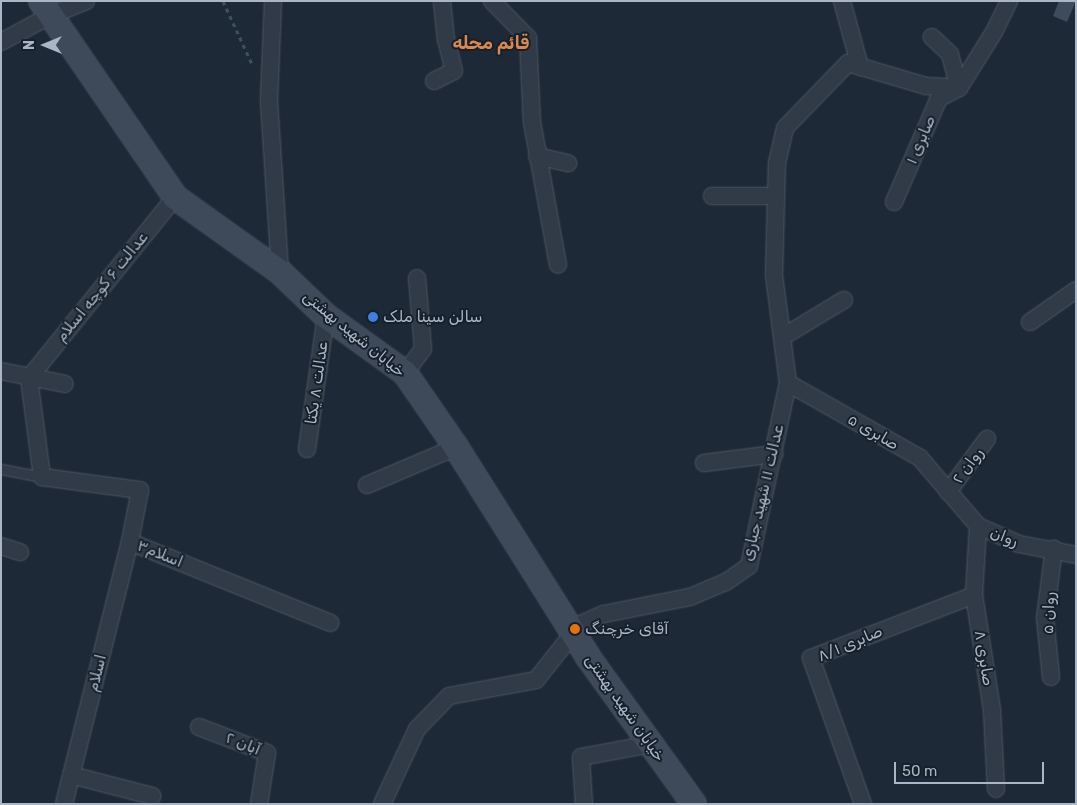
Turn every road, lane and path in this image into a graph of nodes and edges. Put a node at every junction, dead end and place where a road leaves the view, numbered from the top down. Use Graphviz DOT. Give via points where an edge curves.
graph roads {
  1 [pos="86,1"];
  2 [pos="222,1"];
  3 [pos="273,1"];
  4 [pos="442,1"];
  5 [pos="492,1"];
  6 [pos="842,1"];
  7 [pos="1009,1"];
  8 [pos="45,8"];
  9 [pos="932,37"];
  10 [pos="1,42"];
  11 [pos="860,67"];
  12 [pos="254,68"];
  13 [pos="434,81"];
  14 [pos="959,88"];
  15 [pos="537,156"];
  16 [pos="568,163"];
  17 [pos="175,196"];
  18 [pos="712,196"];
  19 [pos="776,196"];
  20 [pos="894,202"];
  21 [pos="558,265"];
  22 [pos="280,272"];
  23 [pos="417,278"];
  24 [pos="1076,290"];
  25 [pos="844,300"];
  26 [pos="326,316"];
  27 [pos="1030,322"];
  28 [pos="784,336"];
  29 [pos="1,371"];
  30 [pos="405,373"];
  31 [pos="29,378"];
  32 [pos="65,384"];
  33 [pos="788,384"];
  34 [pos="987,439"];
  35 [pos="456,446"];
  36 [pos="307,449"];
  37 [pos="774,454"];
  38 [pos="704,463"];
  39 [pos="1,470"];
  40 [pos="42,477"];
  41 [pos="367,485"];
  42 [pos="948,492"];
  43 [pos="978,526"];
  44 [pos="130,542"];
  45 [pos="1,546"];
  46 [pos="1054,549"];
  47 [pos="20,552"];
  48 [pos="1076,555"];
  49 [pos="974,595"];
  50 [pos="330,623"];
  51 [pos="573,630"];
  52 [pos="1051,677"];
  53 [pos="199,727"];
  54 [pos="651,744"];
  55 [pos="71,775"];
  56 [pos="996,789"];
  57 [pos="152,796"];
  58 [pos="64,804"];
  59 [pos="259,804"];
  60 [pos="382,804"];
  61 [pos="584,804"];
  62 [pos="694,804"];
  63 [pos="863,804"];
  1 -- 8 [label="street"];
  2 -- 12 [label="path"];
  3 -- 22 [label="street" via="269,101"];
  4 -- 13 [label="street" via="446,40 454,71"];
  5 -- 15 [label="street" via="528,38"];
  6 -- 11 [label="street"];
  7 -- 14 [label="street"];
  8 -- 10 [label="street"];
  8 -- 17 [label="main road, خیابان شهید بهشتی"];
  9 -- 14 [label="street" via="950,54"];
  11 -- 14 [label="street" via="926,86"];
  11 -- 19 [label="street, عدالت ۱۱ شهید جباری" via="848,64 785,128 777,163"];
  14 -- 20 [label="street, صابری ۱" via="939,98"];
  15 -- 16 [label="street"];
  15 -- 21 [label="street"];
  17 -- 22 [label="main road, خیابان شهید بهشتی"];
  17 -- 31 [label="street, عدالت ۶ کوچه اسلام"];
  18 -- 19 [label="street"];
  19 -- 28 [label="street, عدالت ۱۱ شهید جباری" via="774,275"];
  22 -- 26 [label="main road, خیابان شهید بهشتی"];
  23 -- 30 [label="street" via="423,349"];
  24 -- 27 [label="street"];
  25 -- 28 [label="street"];
  26 -- 30 [label="main road, خیابان شهید بهشتی"];
  26 -- 36 [label="street, عدالت ۸ یکتا"];
  28 -- 33 [label="street, عدالت ۱۱ شهید جباری"];
  29 -- 31 [label="street"];
  30 -- 35 [label="main road, خیابان شهید بهشتی"];
  31 -- 32 [label="street"];
  31 -- 40 [label="street"];
  33 -- 37 [label="street, عدالت ۱۱ شهید جباری"];
  33 -- 42 [label="street, صابری ۵" via="920,458"];
  34 -- 42 [label="street, روان ۲"];
  35 -- 41 [label="street"];
  35 -- 51 [label="main road, خیابان شهید بهشتی"];
  37 -- 38 [label="street"];
  37 -- 51 [label="street, عدالت ۱۱ شهید جباری" via="749,566 726,582 690,597 604,614"];
  39 -- 40 [label="lane"];
  40 -- 44 [label="street, اسلام۳" via="140,490"];
  42 -- 43 [label="street, روان"];
  43 -- 46 [label="street, روان" via="1018,544"];
  43 -- 49 [label="street, صابری ۸"];
  44 -- 50 [label="street, اسلام۳"];
  44 -- 55 [label="street, اسلام"];
  45 -- 47 [label="street"];
  46 -- 48 [label="street, روان"];
  46 -- 52 [label="street, روان ۵" via="1045,618"];
  49 -- 56 [label="street, صابری ۸" via="992,710"];
  49 -- 63 [label="street, صابری ۸/۱" via="811,658"];
  51 -- 54 [label="main road, خیابان شهید بهشتی"];
  51 -- 60 [label="street" via="536,680 449,696 417,729"];
  53 -- 59 [label="street, آبان ۲" via="267,753"];
  54 -- 61 [label="street" via="581,757"];
  54 -- 62 [label="main road, خیابان شهید بهشتی"];
  55 -- 57 [label="street"];
  55 -- 58 [label="street, اسلام"];
}
